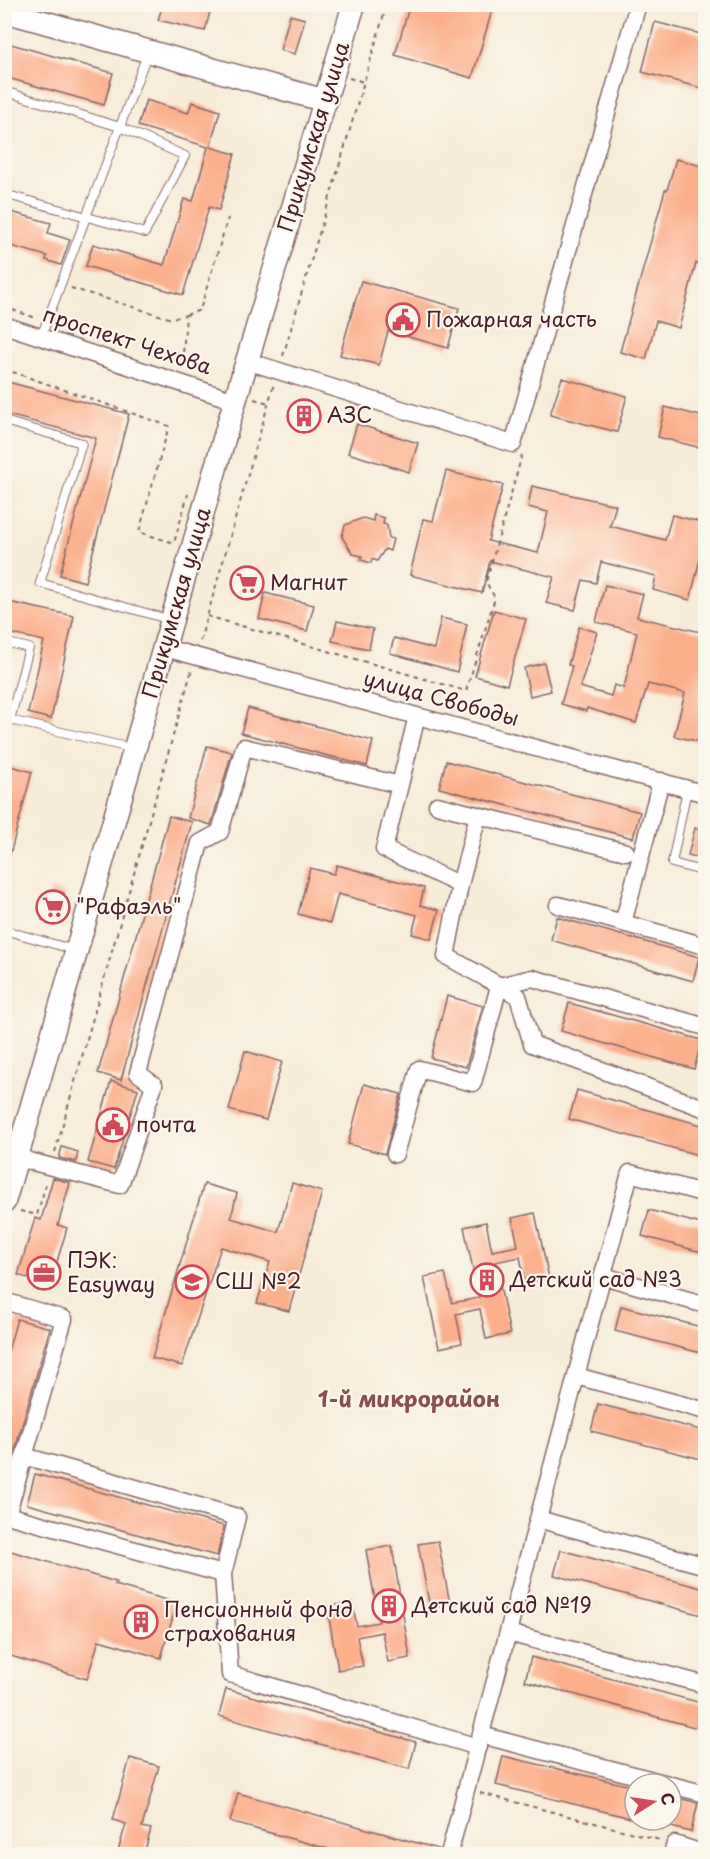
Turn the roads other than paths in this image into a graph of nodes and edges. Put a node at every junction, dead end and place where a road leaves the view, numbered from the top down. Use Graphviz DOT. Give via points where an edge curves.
graph roads {
  1 [pos="354,4"];
  2 [pos="638,4"];
  3 [pos="4,11"];
  4 [pos="148,52"];
  5 [pos="4,90"];
  6 [pos="326,101"];
  7 [pos="120,127"];
  8 [pos="4,194"];
  9 [pos="86,217"];
  10 [pos="4,325"];
  11 [pos="44,329"];
  12 [pos="247,361"];
  13 [pos="236,397"];
  14 [pos="4,422"];
  15 [pos="173,620"];
  16 [pos="4,642"];
  17 [pos="165,648"];
  18 [pos="417,716"];
  19 [pos="135,749"];
  20 [pos="661,781"];
  21 [pos="400,785"];
  22 [pos="687,789"];
  23 [pos="705,794"];
  24 [pos="437,805"];
  25 [pos="477,815"];
  26 [pos="626,852"];
  27 [pos="705,872"];
  28 [pos="460,885"];
  29 [pos="558,905"];
  30 [pos="623,923"];
  31 [pos="4,930"];
  32 [pos="699,944"];
  33 [pos="76,950"];
  34 [pos="499,986"];
  35 [pos="705,1028"];
  36 [pos="705,1109"];
  37 [pos="395,1154"];
  38 [pos="18,1158"];
  39 [pos="705,1194"];
  40 [pos="10,1206"];
  41 [pos="603,1276"];
  42 [pos="4,1301"];
  43 [pos="705,1305"];
  44 [pos="576,1376"];
  45 [pos="705,1411"];
  46 [pos="24,1456"];
  47 [pos="6,1514"];
  48 [pos="538,1519"];
  49 [pos="705,1566"];
  50 [pos="223,1574"];
  51 [pos="508,1633"];
  52 [pos="705,1685"];
  53 [pos="479,1741"];
  54 [pos="623,1773"];
  55 [pos="683,1788"];
  56 [pos="705,1794"];
  57 [pos="673,1849"];
  58 [pos="449,1854"];
  59 [pos="705,1854"];
  1 -- 6 [label="main road, Прикумская улица"];
  2 -- 12 [label="street" via="513,444"];
  3 -- 4 [label="main road"];
  4 -- 6 [label="main road"];
  4 -- 7 [label="lane"];
  5 -- 7 [label="lane"];
  6 -- 12 [label="main road, Прикумская улица"];
  7 -- 9 [label="lane"];
  7 -- 9 [label="lane" via="184,156 145,233"];
  8 -- 9 [label="lane"];
  9 -- 11 [label="lane"];
  10 -- 11 [label="street, проспект Чехова"];
  11 -- 13 [label="street, проспект Чехова"];
  12 -- 13 [label="main road, Прикумская улица"];
  13 -- 15 [label="main road, Прикумская улица"];
  14 -- 15 [label="lane" via="82,443 40,583"];
  15 -- 17 [label="main road, Прикумская улица"];
  16 -- 19 [label="lane" via="29,648 9,720"];
  17 -- 18 [label="street, улица Свободы"];
  17 -- 19 [label="main road, Прикумская улица"];
  18 -- 20 [label="street, улица Свободы"];
  18 -- 21 [label="street"];
  19 -- 33 [label="main road, Прикумская улица"];
  20 -- 22 [label="street, улица Свободы"];
  20 -- 30 [label="street"];
  21 -- 28 [label="street" via="384,849"];
  21 -- 38 [label="street" via="244,747 220,832 200,843 138,1073 154,1085 120,1185"];
  22 -- 23 [label="street, улица Свободы"];
  22 -- 27 [label="lane" via="672,863"];
  24 -- 25 [label="street"];
  25 -- 26 [label="street"];
  25 -- 28 [label="street"];
  28 -- 34 [label="street" via="446,956"];
  29 -- 30 [label="street"];
  30 -- 32 [label="street"];
  31 -- 33 [label="lane"];
  33 -- 38 [label="main road, Прикумская улица"];
  34 -- 35 [label="street" via="532,978"];
  34 -- 36 [label="street" via="518,996 532,1044"];
  34 -- 37 [label="street" via="473,1083 419,1069"];
  38 -- 40 [label="main road, Прикумская улица"];
  39 -- 41 [label="street" via="630,1173"];
  41 -- 43 [label="street"];
  41 -- 44 [label="street"];
  42 -- 46 [label="street" via="63,1319"];
  44 -- 45 [label="street"];
  44 -- 48 [label="street"];
  46 -- 47 [label="street"];
  46 -- 50 [label="street" via="237,1517"];
  47 -- 50 [label="street"];
  48 -- 49 [label="street"];
  48 -- 51 [label="street"];
  50 -- 53 [label="street" via="230,1674"];
  51 -- 52 [label="street"];
  51 -- 53 [label="street"];
  53 -- 54 [label="street"];
  53 -- 58 [label="street"];
  55 -- 56 [label="street"];
  57 -- 59 [label="street"];
}
